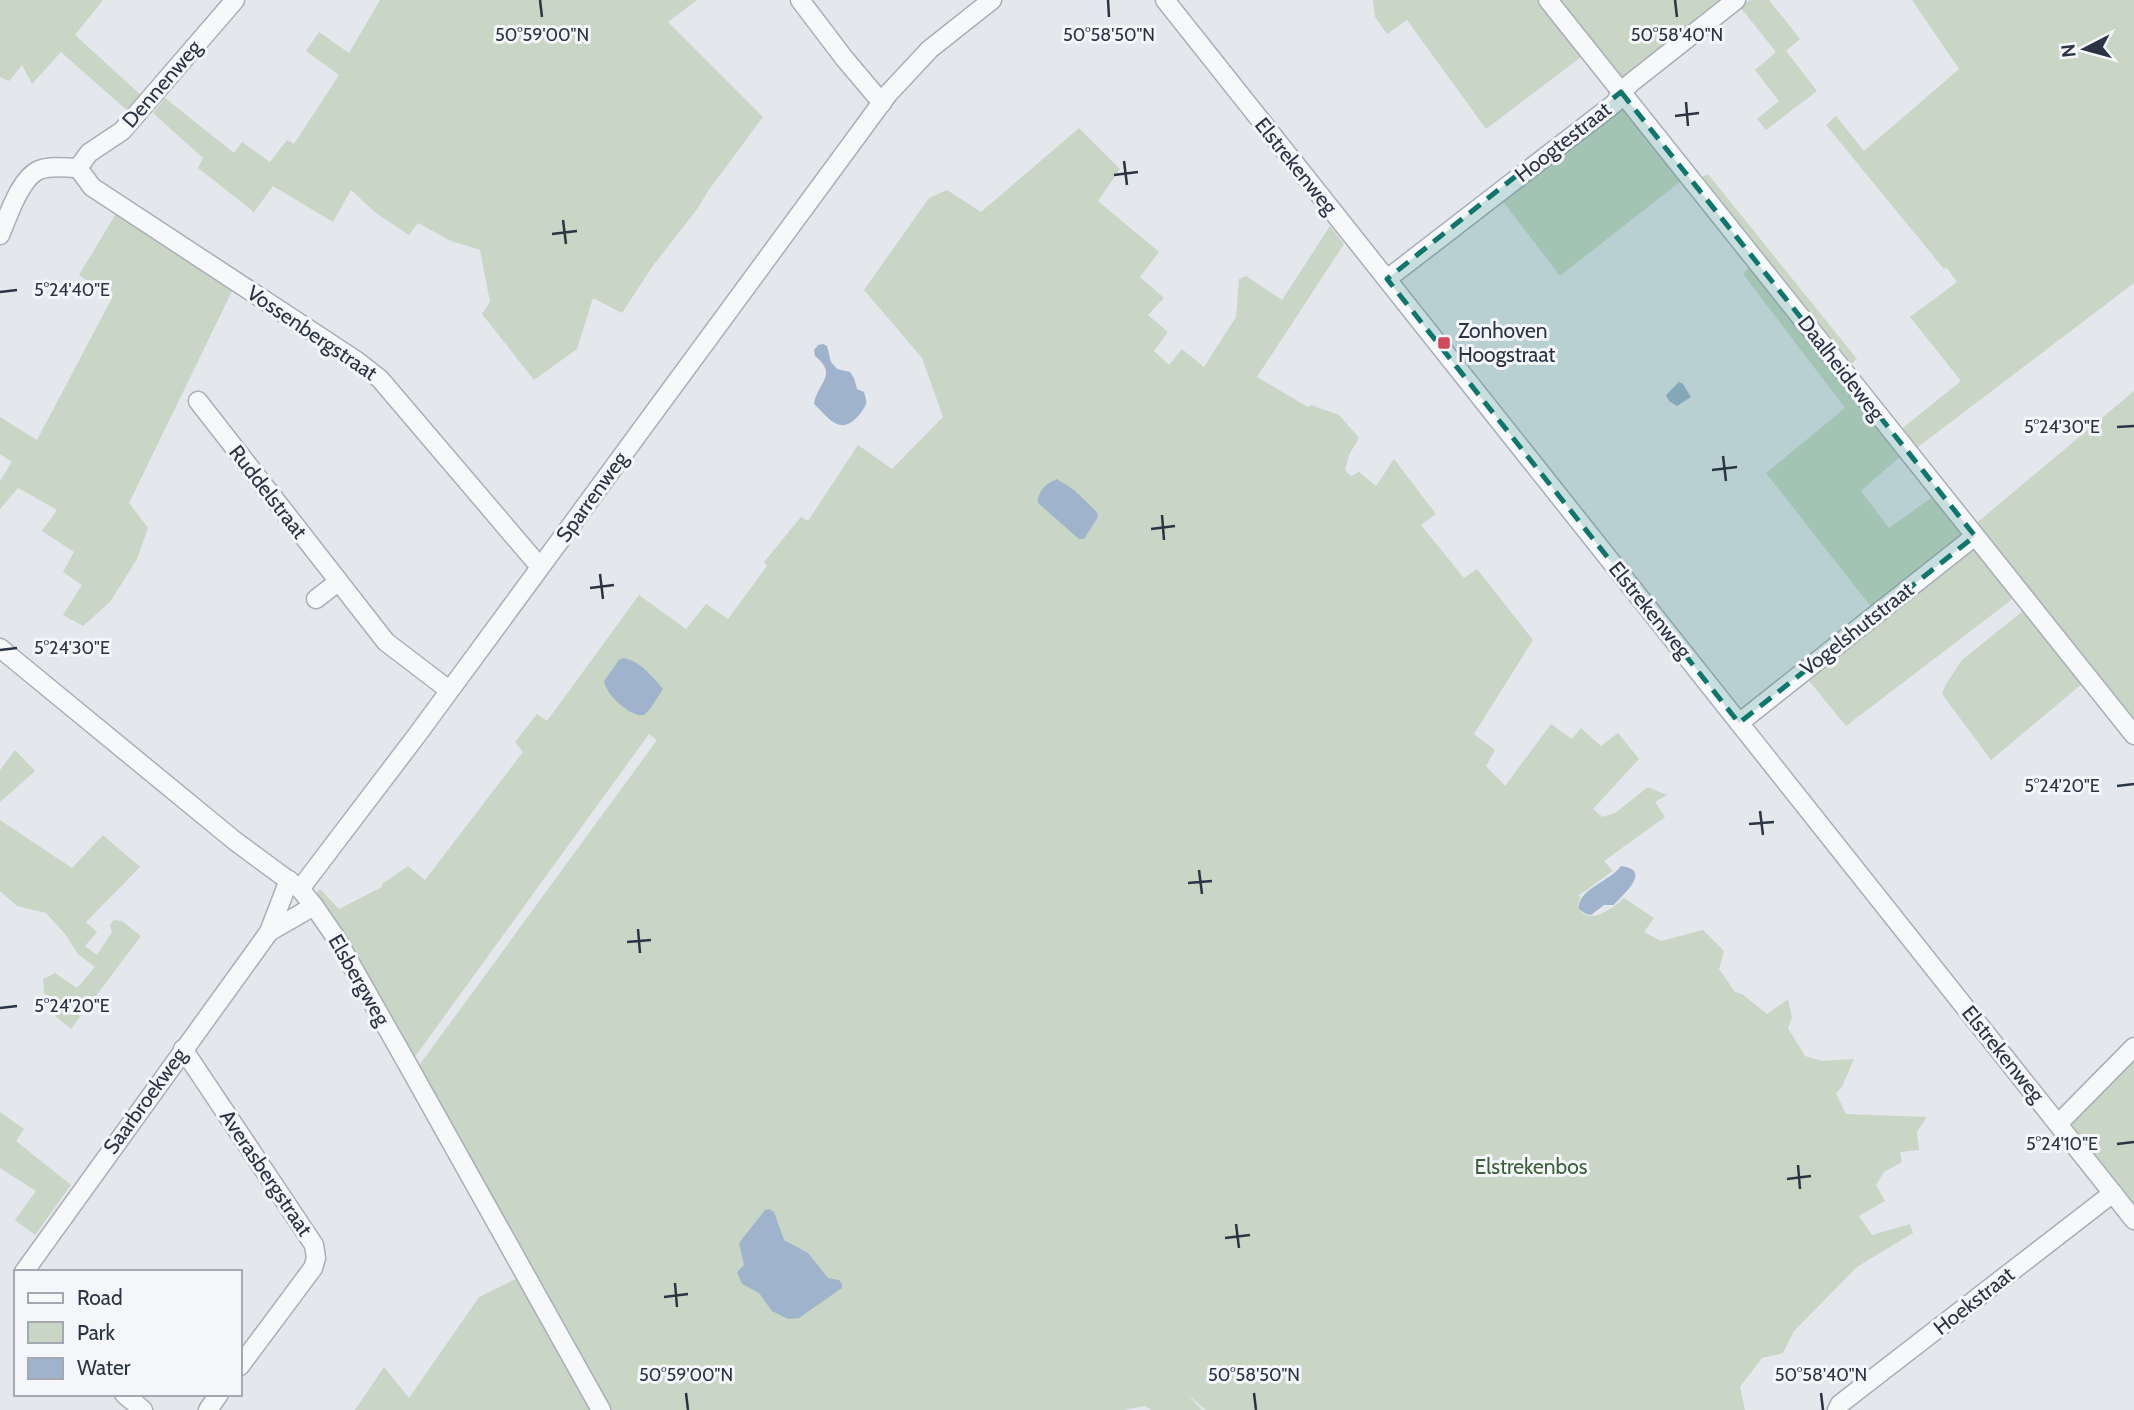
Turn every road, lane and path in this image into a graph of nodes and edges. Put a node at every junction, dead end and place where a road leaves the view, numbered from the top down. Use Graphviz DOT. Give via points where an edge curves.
graph roads {
  1 [pos="235,0"];
  2 [pos="800,0"];
  3 [pos="992,0"];
  4 [pos="1165,0"];
  5 [pos="1548,0"];
  6 [pos="1736,0"];
  7 [pos="1621,92"];
  8 [pos="882,103"];
  9 [pos="78,168"];
  10 [pos="0,235"];
  11 [pos="1387,279"];
  12 [pos="198,401"];
  13 [pos="1975,536"];
  14 [pos="540,567"];
  15 [pos="338,582"];
  16 [pos="316,599"];
  17 [pos="0,648"];
  18 [pos="449,691"];
  19 [pos="1739,723"];
  20 [pos="2134,735"];
  21 [pos="294,885"];
  22 [pos="314,906"];
  23 [pos="269,932"];
  24 [pos="2134,1047"];
  25 [pos="183,1049"];
  26 [pos="2059,1124"];
  27 [pos="2113,1193"];
  28 [pos="2134,1220"];
  29 [pos="25,1270"];
  30 [pos="242,1363"];
  31 [pos="126,1396"];
  32 [pos="142,1410"];
  33 [pos="601,1410"];
  34 [pos="1837,1410"];
  1 -- 9 [label="street, Dennenweg" via="122,131 89,153"];
  2 -- 8 [label="street"];
  3 -- 8 [label="street, Sparrenweg" via="930,49"];
  4 -- 11 [label="street, Elstrekenweg"];
  5 -- 7 [label="street, Daalheideweg"];
  6 -- 7 [label="street, Hoogtestraat"];
  7 -- 11 [label="street, Hoogtestraat" via="1615,103"];
  7 -- 13 [label="street, Daalheideweg"];
  8 -- 14 [label="street, Sparrenweg"];
  9 -- 10 [label="street" via="37,170 22,185"];
  9 -- 14 [label="street, Vossenbergstraat" via="92,187 380,379"];
  11 -- 19 [label="street, Elstrekenweg"];
  12 -- 15 [label="street, Ruddelstraat"];
  13 -- 19 [label="street, Vogelshutstraat"];
  13 -- 20 [label="street, Daalheideweg"];
  14 -- 18 [label="street, Sparrenweg"];
  15 -- 16 [label="street"];
  15 -- 18 [label="street, Ruddelstraat" via="386,642"];
  17 -- 21 [label="street, Elsbergweg"];
  18 -- 21 [label="street, Sparrenweg"];
  19 -- 26 [label="street, Elstrekenweg"];
  21 -- 22 [label="street, Elsbergweg"];
  21 -- 23 [label="street, Saarbroekweg"];
  22 -- 23 [label="street, Saarbroekweg"];
  22 -- 33 [label="street, Elsbergweg" via="336,937"];
  23 -- 25 [label="street, Saarbroekweg"];
  24 -- 26 [label="street"];
  25 -- 29 [label="street, Saarbroekweg"];
  25 -- 30 [label="street, Averasbergstraat" via="314,1245 313,1268"];
  26 -- 27 [label="street, Elstrekenweg"];
  27 -- 28 [label="street, Elstrekenweg"];
  27 -- 34 [label="street, Hoekstraat"];
  31 -- 32 [label="street"];
}
